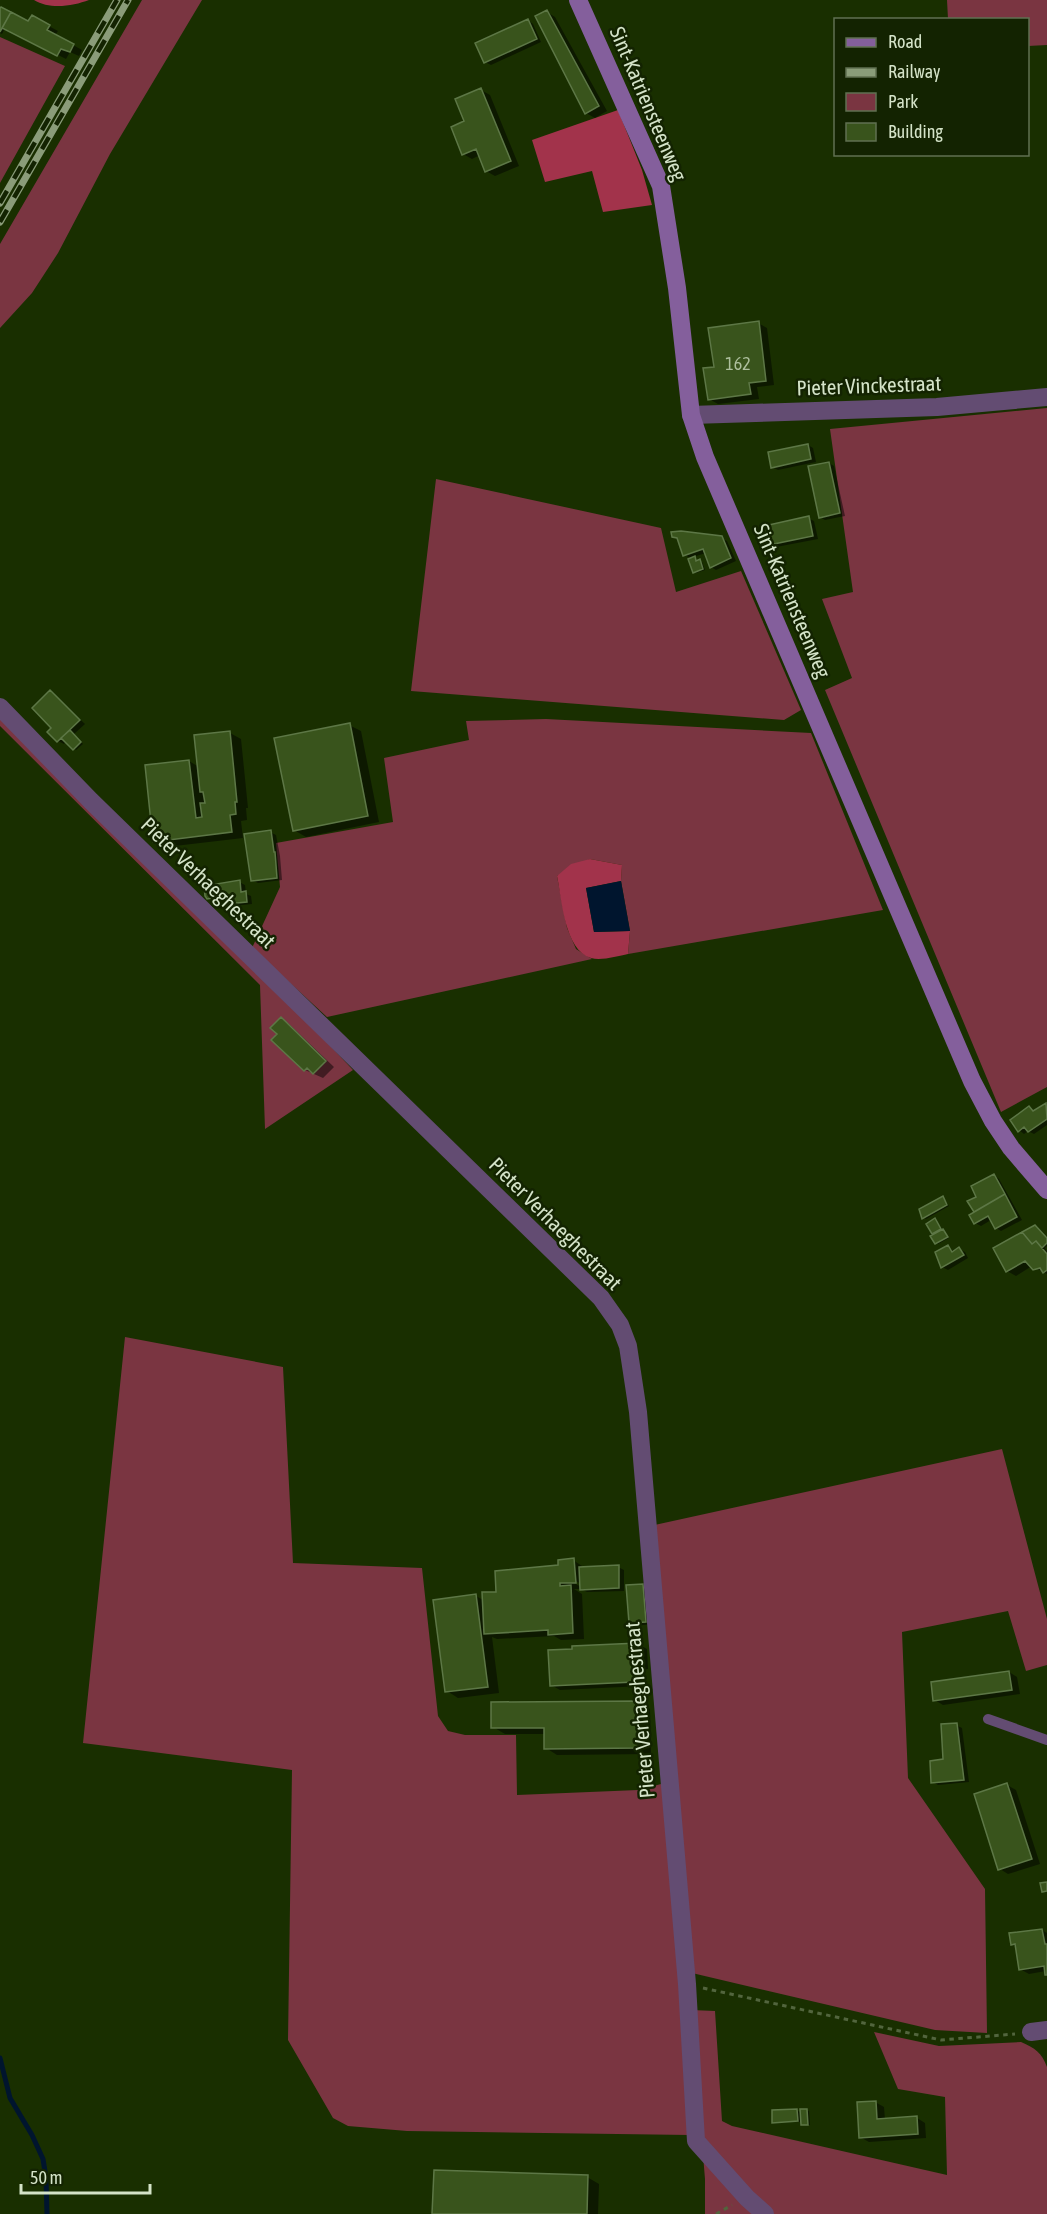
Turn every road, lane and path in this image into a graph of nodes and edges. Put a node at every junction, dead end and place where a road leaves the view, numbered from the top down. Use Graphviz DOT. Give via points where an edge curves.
graph roads {
  1 [pos="578,0"];
  2 [pos="1047,397"];
  3 [pos="691,415"];
  4 [pos="0,707"];
  5 [pos="1047,1190"];
  6 [pos="988,1719"];
  7 [pos="1047,1740"];
  8 [pos="687,1984"];
  9 [pos="1039,2031"];
  10 [pos="765,2214"];
  1 -- 3 [label="street, Sint-Katriensteenweg" via="661,186"];
  2 -- 3 [label="street, Pieter Vinckestraat" via="937,407"];
  3 -- 5 [label="street, Sint-Katriensteenweg" via="705,457 972,1081 1011,1148"];
  4 -- 8 [label="street, Pieter Verhaeghestraat" via="91,801 593,1290 620,1325 628,1346 638,1412"];
  6 -- 7 [label="lane"];
  8 -- 9 [label="path" via="941,2040"];
  8 -- 10 [label="street, Pieter Verhaeghestraat" via="696,2141"];
}
